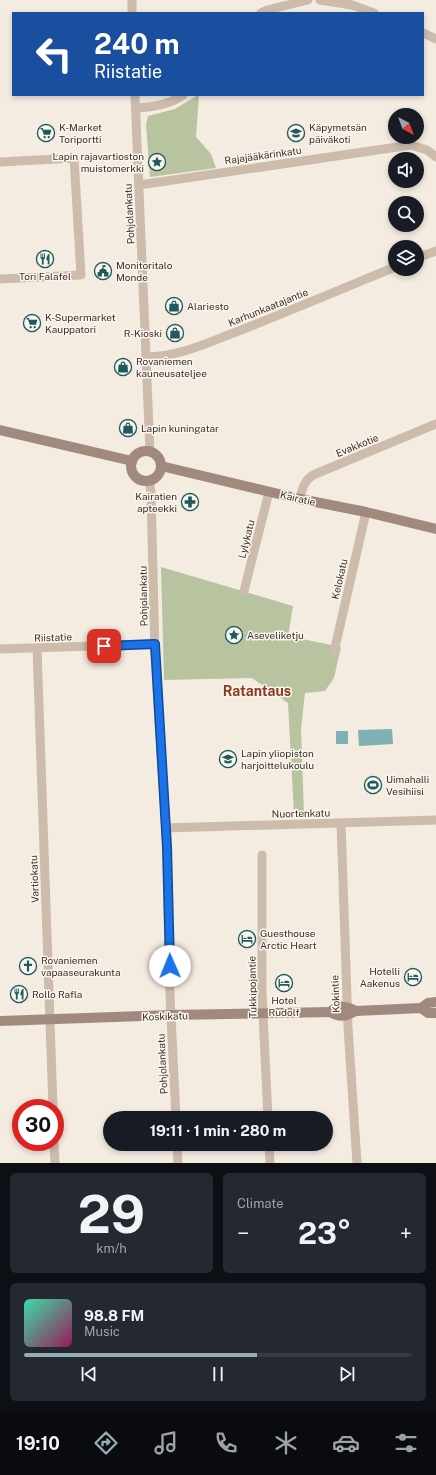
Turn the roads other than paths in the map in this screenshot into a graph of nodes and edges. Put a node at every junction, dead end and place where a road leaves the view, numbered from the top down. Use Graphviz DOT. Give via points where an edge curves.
graph roads {
  1 [pos="132,0"];
  2 [pos="308,0"];
  3 [pos="320,0"];
  4 [pos="280,3"];
  5 [pos="132,12"];
  6 [pos="263,12"];
  7 [pos="371,12"];
  8 [pos="424,33"];
  9 [pos="436,39"];
  10 [pos="135,96"];
  11 [pos="182,96"];
  12 [pos="136,108"];
  13 [pos="436,157"];
  14 [pos="0,162"];
  15 [pos="139,185"];
  16 [pos="436,251"];
  17 [pos="424,255"];
  18 [pos="388,270"];
  19 [pos="0,280"];
  20 [pos="146,358"];
  21 [pos="436,424"];
  22 [pos="0,430"];
  23 [pos="150,452"];
  24 [pos="132,461"];
  25 [pos="160,466"];
  26 [pos="149,481"];
  27 [pos="269,492"];
  28 [pos="300,499"];
  29 [pos="366,512"];
  30 [pos="436,529"];
  31 [pos="244,591"];
  32 [pos="155,644"];
  33 [pos="38,648"];
  34 [pos="0,649"];
  35 [pos="334,652"];
  36 [pos="436,820"];
  37 [pos="342,823"];
  38 [pos="166,828"];
  39 [pos="262,855"];
  40 [pos="436,1002"];
  41 [pos="421,1008"];
  42 [pos="350,1011"];
  43 [pos="436,1013"];
  44 [pos="264,1014"];
  45 [pos="171,1015"];
  46 [pos="50,1020"];
  47 [pos="0,1021"];
  48 [pos="53,1099"];
  49 [pos="176,1111"];
  50 [pos="268,1111"];
  51 [pos="54,1151"];
  52 [pos="177,1151"];
  53 [pos="270,1151"];
  54 [pos="55,1163"];
  55 [pos="178,1163"];
  56 [pos="270,1163"];
  57 [pos="357,1163"];
  1 -- 5 [label="street"];
  2 -- 4 [label="street"];
  3 -- 7 [label="street" via="352,5"];
  4 -- 6 [label="street"];
  8 -- 9 [label="street"];
  10 -- 12 [label="street, Pohjolankatu"];
  11 -- 12 [label="street" via="166,104"];
  12 -- 15 [label="street, Pohjolankatu"];
  13 -- 15 [label="street, Rajajääkärinkatu" via="427,150 411,145"];
  14 -- 19 [label="street" via="74,158 81,275"];
  15 -- 20 [label="street, Pohjolankatu"];
  16 -- 17 [label="street"];
  18 -- 20 [label="street, Karhunkaatajantie" via="182,352"];
  20 -- 23 [label="street, Pohjolankatu"];
  21 -- 28 [label="street, Evakkotie" via="313,475 303,486"];
  22 -- 24 [label="main road"];
  23 -- 24 [label="main road" via="141,452"];
  23 -- 25 [label="main road" via="157,458"];
  24 -- 26 [label="main road" via="132,470 136,478"];
  25 -- 26 [label="main road" via="157,475"];
  25 -- 27 [label="main road, Kairatie"];
  26 -- 32 [label="street, Pohjolankatu"];
  27 -- 28 [label="main road, Kairatie"];
  27 -- 31 [label="street, Lylykatu"];
  28 -- 29 [label="main road, Kairatie"];
  29 -- 30 [label="main road, Kairatie"];
  29 -- 35 [label="street, Kelokatu"];
  32 -- 33 [label="street, Riistatie"];
  32 -- 38 [label="street, Pohjolankatu"];
  33 -- 34 [label="street, Riistatie"];
  33 -- 46 [label="street, Vartiokatu"];
  36 -- 37 [label="street, Nuortenkatu"];
  37 -- 38 [label="street, Nuortenkatu"];
  37 -- 42 [label="street, Kokintie"];
  38 -- 45 [label="street, Pohjolankatu"];
  39 -- 44 [label="street, Tukkipojantie"];
  40 -- 41 [label="main road, Koskikatu" via="428,1003"];
  41 -- 42 [label="main road, Koskikatu"];
  41 -- 43 [label="main road, Koskikatu" via="428,1013"];
  42 -- 44 [label="main road, Koskikatu" via="335,1007 330,1012"];
  42 -- 57 [label="street, Kokintie"];
  44 -- 45 [label="main road, Koskikatu"];
  44 -- 50 [label="street, Tukkipojantie"];
  45 -- 46 [label="main road, Koskikatu"];
  45 -- 49 [label="street, Pohjolankatu"];
  46 -- 47 [label="main road, Koskikatu"];
  46 -- 48 [label="street, Vartiokatu"];
  51 -- 54 [label="street"];
  52 -- 55 [label="street"];
  53 -- 56 [label="street"];
}
